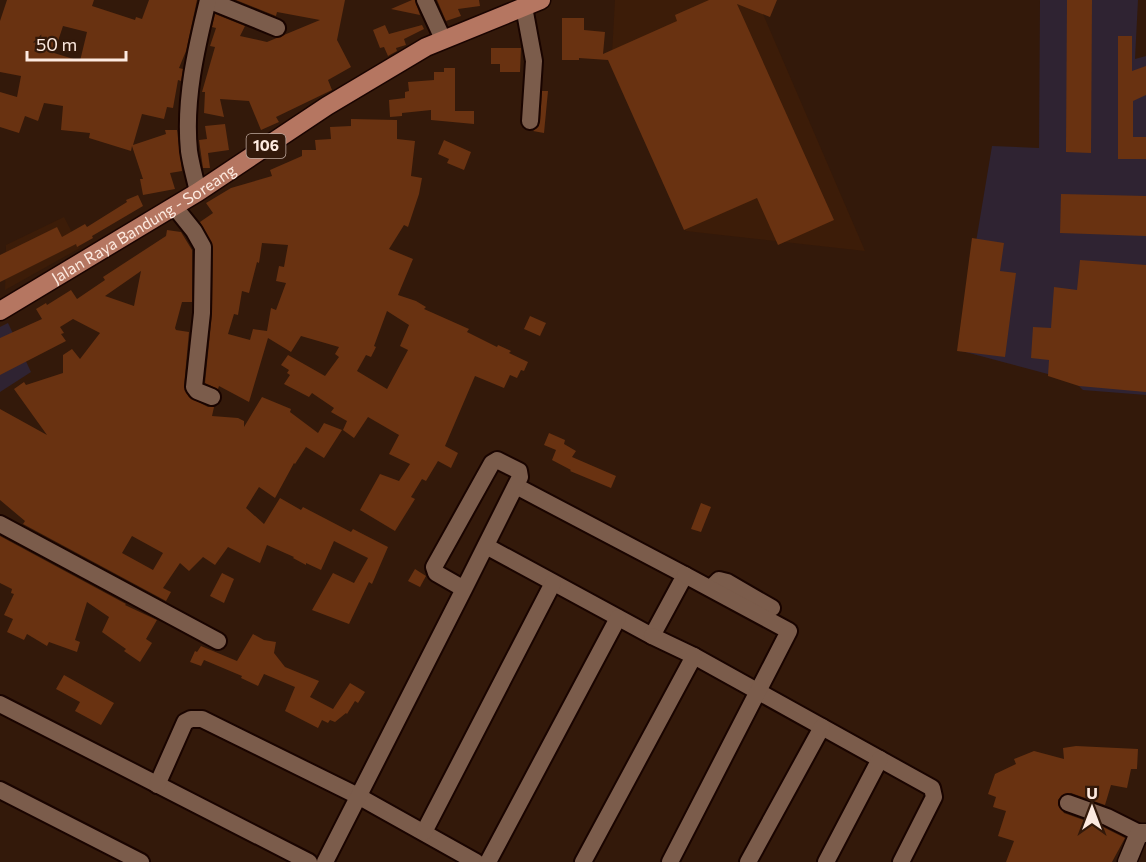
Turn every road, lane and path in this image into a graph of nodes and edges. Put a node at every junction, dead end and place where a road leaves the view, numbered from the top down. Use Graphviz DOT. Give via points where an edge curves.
graph roads {
  1 [pos="208,0"];
  2 [pos="425,0"];
  3 [pos="541,0"];
  4 [pos="524,8"];
  5 [pos="277,28"];
  6 [pos="443,39"];
  7 [pos="530,121"];
  8 [pos="198,192"];
  9 [pos="174,206"];
  10 [pos="0,311"];
  11 [pos="212,397"];
  12 [pos="516,486"];
  13 [pos="0,524"];
  14 [pos="486,546"];
  15 [pos="686,575"];
  16 [pos="553,583"];
  17 [pos="464,589"];
  18 [pos="618,618"];
  19 [pos="652,636"];
  20 [pos="218,641"];
  21 [pos="694,656"];
  22 [pos="758,692"];
  23 [pos="0,704"];
  24 [pos="822,727"];
  25 [pos="880,759"];
  26 [pos="157,785"];
  27 [pos="0,790"];
  28 [pos="358,796"];
  29 [pos="1068,803"];
  30 [pos="424,832"];
  31 [pos="1142,833"];
  32 [pos="141,862"];
  33 [pos="309,862"];
  34 [pos="324,862"];
  35 [pos="477,862"];
  36 [pos="488,862"];
  37 [pos="583,862"];
  38 [pos="670,862"];
  39 [pos="748,862"];
  40 [pos="826,862"];
  41 [pos="901,862"];
  42 [pos="1127,862"];
  1 -- 5 [label="street"];
  1 -- 8 [label="street" via="189,101 189,152"];
  2 -- 6 [label="street"];
  3 -- 4 [label="main road, Jalan Raya Bandung - Soreang / 106"];
  4 -- 6 [label="main road, Jalan Raya Bandung - Soreang / 106"];
  4 -- 7 [label="street" via="534,61"];
  6 -- 8 [label="main road, Jalan Raya Bandung - Soreang / 106" via="327,106"];
  8 -- 9 [label="main road, Jalan Raya Bandung - Soreang / 106"];
  9 -- 10 [label="main road, Jalan Raya Bandung - Soreang / 106"];
  9 -- 11 [label="street" via="202,243 202,313 194,387"];
  12 -- 14 [label="street"];
  12 -- 15 [label="street"];
  12 -- 17 [label="street" via="519,471 497,460 492,463 434,567 436,573"];
  13 -- 20 [label="street"];
  14 -- 16 [label="street"];
  14 -- 17 [label="street"];
  15 -- 19 [label="street"];
  15 -- 22 [label="street" via="711,588 719,580 727,582 789,618 792,625"];
  16 -- 18 [label="street"];
  16 -- 30 [label="street"];
  17 -- 28 [label="street"];
  18 -- 19 [label="street"];
  18 -- 36 [label="street"];
  19 -- 21 [label="street"];
  21 -- 22 [label="street"];
  21 -- 37 [label="street"];
  22 -- 24 [label="street"];
  22 -- 38 [label="street"];
  23 -- 26 [label="street"];
  24 -- 25 [label="street"];
  24 -- 39 [label="street"];
  25 -- 40 [label="street"];
  25 -- 41 [label="street" via="934,793"];
  26 -- 28 [label="street" via="185,723 202,719"];
  26 -- 33 [label="street"];
  27 -- 32 [label="street"];
  28 -- 30 [label="street"];
  28 -- 34 [label="street"];
  29 -- 31 [label="street"];
  30 -- 35 [label="street"];
  31 -- 42 [label="street"];
}
